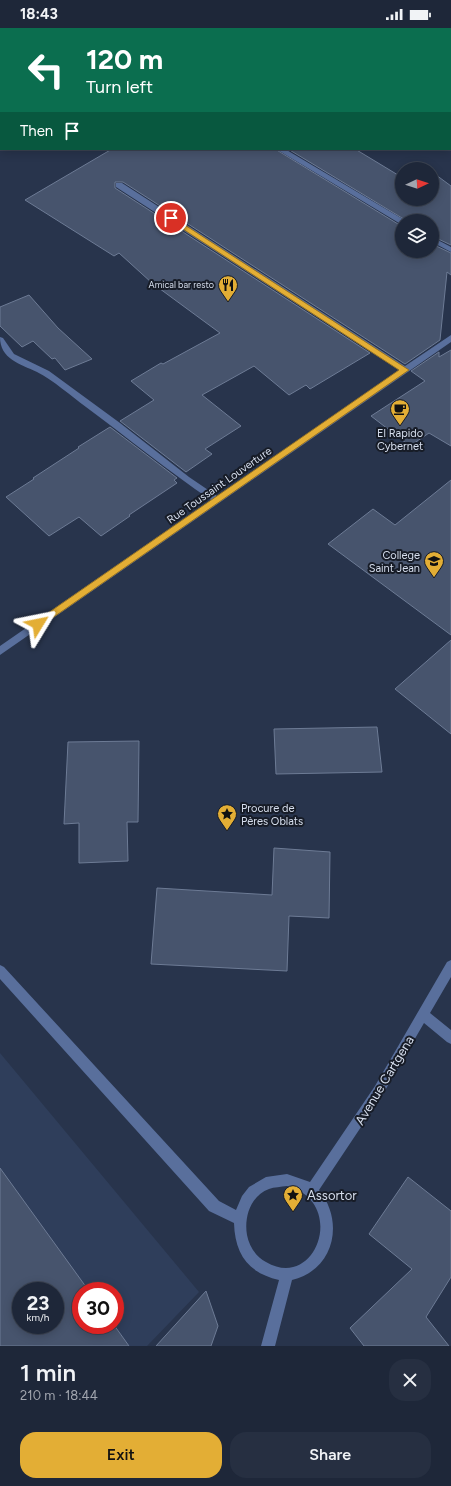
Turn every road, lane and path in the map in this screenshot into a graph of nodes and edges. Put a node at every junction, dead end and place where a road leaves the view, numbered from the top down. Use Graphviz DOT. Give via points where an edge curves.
graph roads {
  1 [pos="282,150"];
  2 [pos="119,185"];
  3 [pos="395,217"];
  4 [pos="439,243"];
  5 [pos="451,250"];
  6 [pos="451,338"];
  7 [pos="0,340"];
  8 [pos="405,370"];
  9 [pos="217,500"];
  10 [pos="0,651"];
  11 [pos="451,966"];
  12 [pos="0,970"];
  13 [pos="423,1014"];
  14 [pos="451,1038"];
  15 [pos="311,1191"];
  16 [pos="240,1219"];
  17 [pos="287,1275"];
  18 [pos="268,1346"];
  1 -- 3 [label="street"];
  2 -- 8 [label="street"];
  4 -- 5 [label="street"];
  6 -- 8 [label="street, Rue Toussaint Louverture"];
  7 -- 9 [label="street" via="11,356 46,373 186,480"];
  8 -- 9 [label="street, Rue Toussaint Louverture"];
  9 -- 10 [label="street, Rue Toussaint Louverture"];
  11 -- 13 [label="street, Avenue Cartgena"];
  12 -- 16 [label="street" via="214,1206"];
  13 -- 14 [label="street"];
  13 -- 15 [label="street, Avenue Cartgena" via="356,1125"];
  15 -- 16 [label="street" via="287,1180 262,1185 244,1205"];
  15 -- 17 [label="street" via="321,1203 327,1218 327,1234 323,1249 314,1262 302,1271"];
  16 -- 17 [label="street" via="241,1236 247,1251 257,1264 271,1272"];
  17 -- 18 [label="street"];
}
